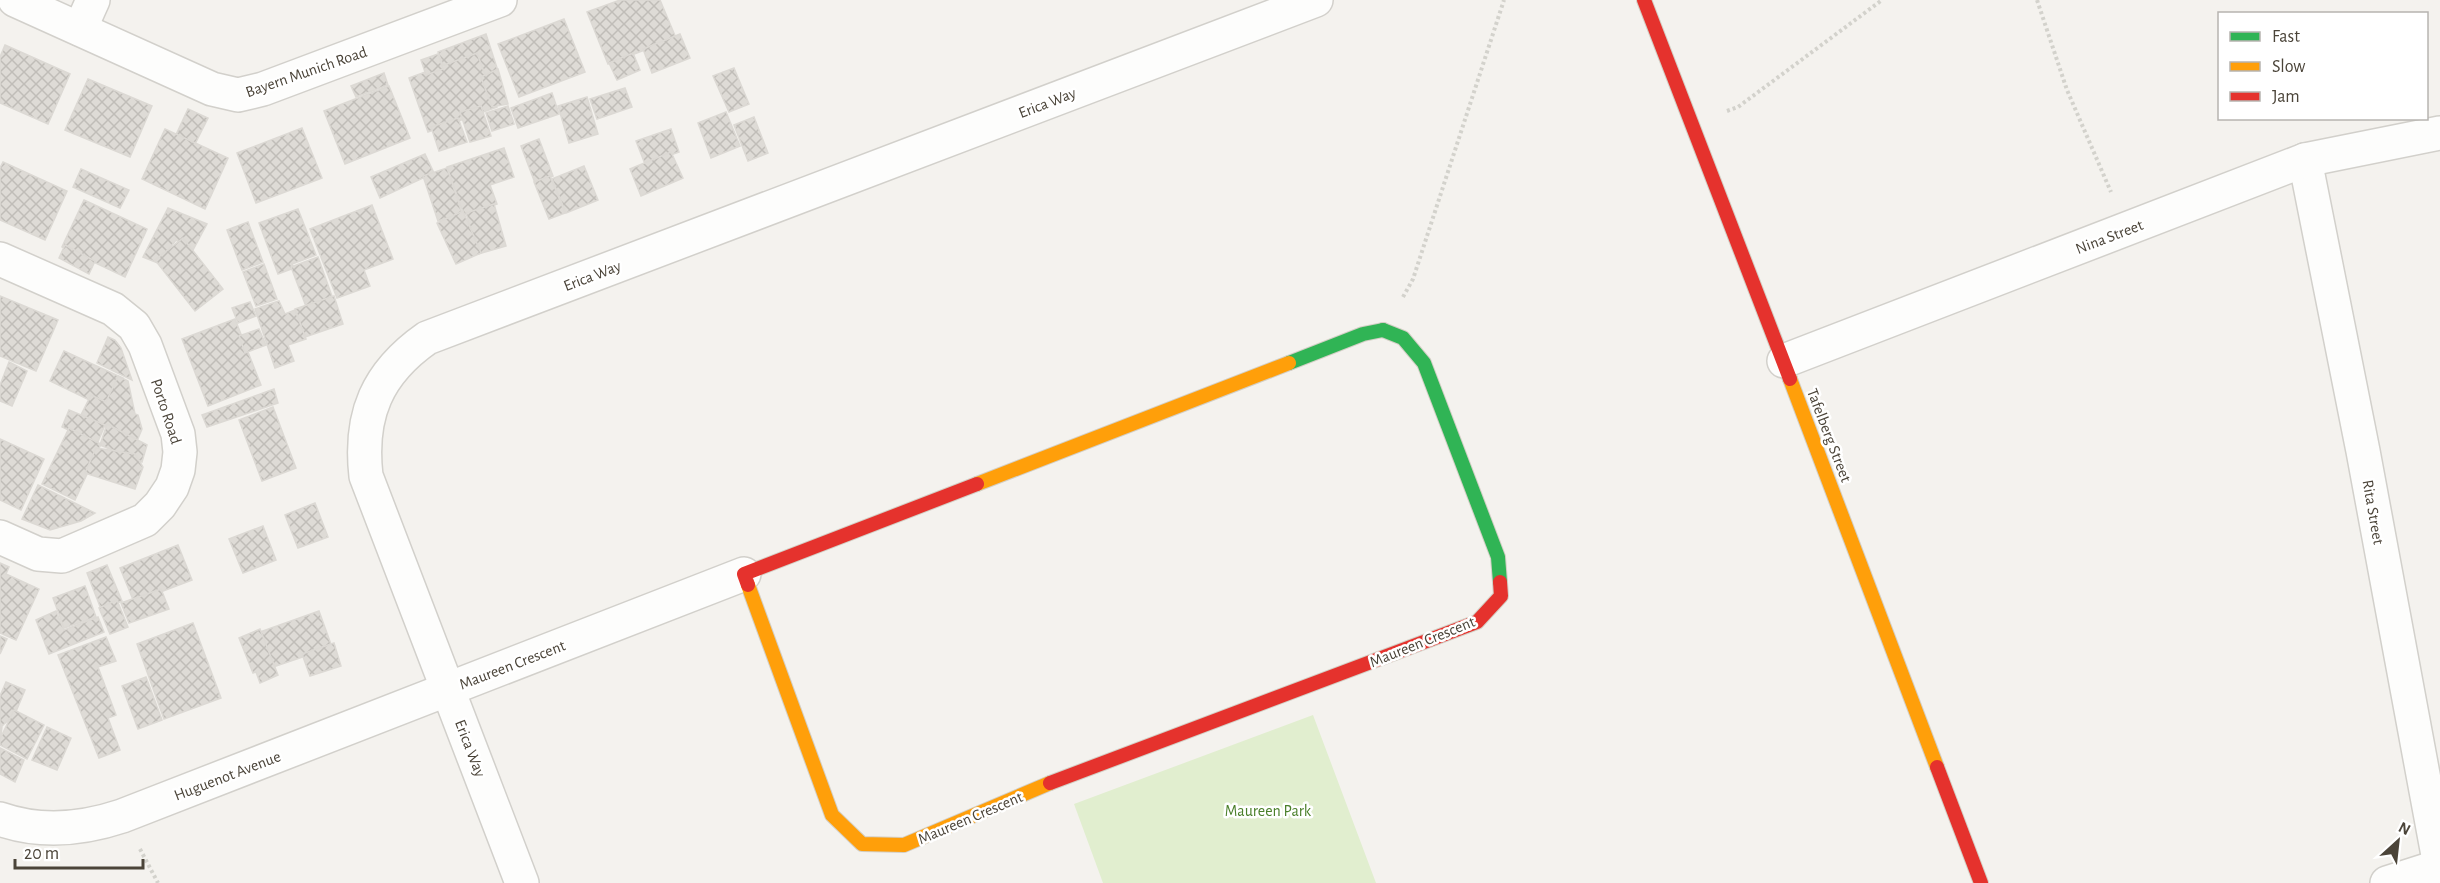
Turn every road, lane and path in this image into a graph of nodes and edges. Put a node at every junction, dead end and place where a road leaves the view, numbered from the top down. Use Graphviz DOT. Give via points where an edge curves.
graph roads {
  1 [pos="15,0"];
  2 [pos="500,0"];
  3 [pos="1316,0"];
  4 [pos="1504,0"];
  5 [pos="1644,0"];
  6 [pos="1882,0"];
  7 [pos="2037,0"];
  8 [pos="86,14"];
  9 [pos="1720,113"];
  10 [pos="2440,133"];
  11 [pos="2305,160"];
  12 [pos="2116,201"];
  13 [pos="0,259"];
  14 [pos="1398,304"];
  15 [pos="1784,362"];
  16 [pos="0,537"];
  17 [pos="744,574"];
  18 [pos="448,689"];
  19 [pos="0,819"];
  20 [pos="2440,866"];
  21 [pos="522,883"];
  22 [pos="1981,883"];
  23 [pos="2387,883"];
  1 -- 8 [label="street, Bayern Munich Road"];
  2 -- 8 [label="street, Bayern Munich Road" via="262,90 238,94 212,89"];
  3 -- 18 [label="street, Erica Way" via="439,333 410,350 381,384 371,406 363,453 366,476"];
  4 -- 14 [label="path" via="1413,279"];
  5 -- 15 [label="street, Tafelberg Street"];
  6 -- 9 [label="path" via="1738,107"];
  7 -- 12 [label="path" via="2067,90"];
  10 -- 11 [label="street, Nina Street"];
  11 -- 15 [label="street, Nina Street"];
  11 -- 20 [label="street, Rita Street"];
  13 -- 16 [label="street, Porto Road" via="113,309 134,326 145,345 178,434 180,452 172,487 145,520 62,556 38,554"];
  15 -- 22 [label="street, Tafelberg Street"];
  17 -- 17 [label="street, Maureen Crescent" via="831,815 862,844 894,845 904,845 1069,775 1477,622 1501,596 1498,557 1424,363 1403,338 1383,330 1363,334"];
  17 -- 18 [label="street, Maureen Crescent"];
  18 -- 19 [label="street, Huguenot Avenue" via="107,821 51,828"];
  18 -- 21 [label="street, Erica Way"];
  20 -- 23 [label="street"];
}
